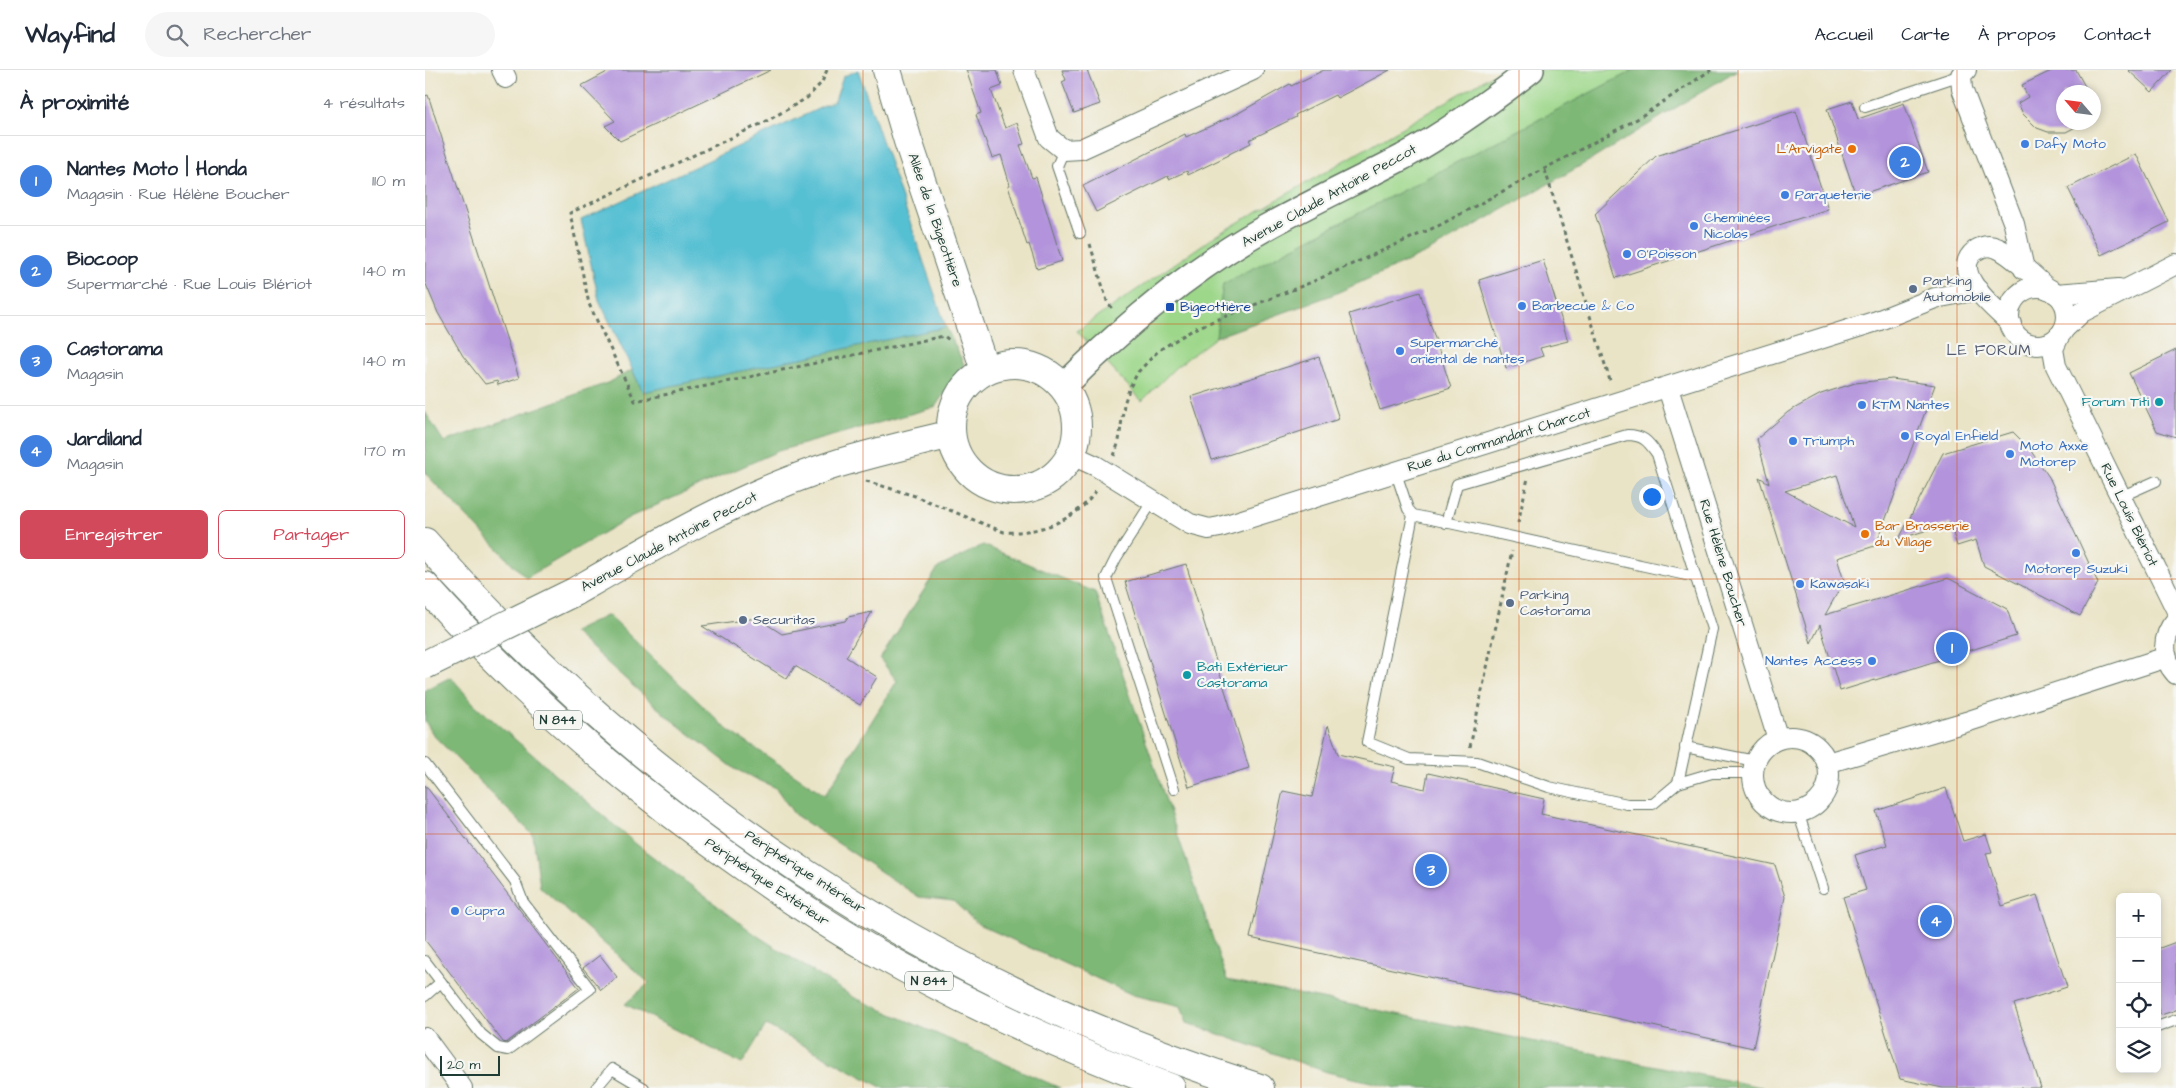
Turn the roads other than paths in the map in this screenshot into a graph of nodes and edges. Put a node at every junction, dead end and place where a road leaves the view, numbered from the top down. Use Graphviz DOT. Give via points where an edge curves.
graph roads {
  1 [pos="887,70"];
  2 [pos="1025,70"];
  3 [pos="1251,70"];
  4 [pos="1531,70"];
  5 [pos="1963,72"];
  6 [pos="1865,107"];
  7 [pos="1064,150"];
  8 [pos="2014,224"];
  9 [pos="1080,233"];
  10 [pos="1989,246"];
  11 [pos="1967,264"];
  12 [pos="2176,264"];
  13 [pos="2024,270"];
  14 [pos="2126,289"];
  15 [pos="1978,290"];
  16 [pos="2052,291"];
  17 [pos="1935,298"];
  18 [pos="2011,324"];
  19 [pos="2062,332"];
  20 [pos="2033,344"];
  21 [pos="2056,366"];
  22 [pos="985,370"];
  23 [pos="1064,386"];
  24 [pos="1668,388"];
  25 [pos="951,434"];
  26 [pos="1072,455"];
  27 [pos="1396,473"];
  28 [pos="2156,481"];
  29 [pos="2120,498"];
  30 [pos="1152,502"];
  31 [pos="1413,515"];
  32 [pos="1446,523"];
  33 [pos="425,542"];
  34 [pos="1695,577"];
  35 [pos="425,586"];
  36 [pos="2176,609"];
  37 [pos="2176,620"];
  38 [pos="425,665"];
  39 [pos="2171,666"];
  40 [pos="1778,739"];
  41 [pos="1685,746"];
  42 [pos="1827,763"];
  43 [pos="425,764"];
  44 [pos="1754,765"];
  45 [pos="1677,783"];
  46 [pos="1174,789"];
  47 [pos="1798,812"];
  48 [pos="1823,888"];
  49 [pos="425,961"];
  50 [pos="441,982"];
  51 [pos="425,996"];
  52 [pos="2176,1020"];
  53 [pos="2161,1026"];
  54 [pos="425,1038"];
  55 [pos="462,1088"];
  56 [pos="596,1088"];
  57 [pos="645,1088"];
  58 [pos="1171,1088"];
  59 [pos="1260,1088"];
  1 -- 22 [label="main road, Allée de la Bigeottière"];
  2 -- 7 [label="street" via="1049,138"];
  3 -- 7 [label="street" via="1081,149"];
  4 -- 23 [label="street, Avenue Claude Antoine Peccot" via="1482,108 1404,156 1264,228 1189,277 1124,328"];
  5 -- 6 [label="lane"];
  5 -- 8 [label="street" via="1962,89"];
  7 -- 9 [label="lane" via="1057,166"];
  8 -- 10 [label="street" via="2005,236"];
  8 -- 13 [label="street"];
  10 -- 11 [label="street, Rue du Commandant Charcot" via="1975,251"];
  10 -- 13 [label="street" via="2004,252"];
  11 -- 15 [label="street" via="1969,278"];
  11 -- 17 [label="street, Rue du Commandant Charcot" via="1953,284"];
  12 -- 14 [label="street"];
  13 -- 16 [label="street"];
  14 -- 16 [label="street"];
  14 -- 19 [label="street" via="2082,312"];
  15 -- 17 [label="street, Rue du Commandant Charcot"];
  15 -- 18 [label="street"];
  16 -- 18 [label="street" via="2036,288 2019,295 2010,312"];
  16 -- 19 [label="street" via="2067,310"];
  17 -- 24 [label="street, Rue du Commandant Charcot" via="1877,321"];
  18 -- 20 [label="street" via="2022,339"];
  19 -- 20 [label="street" via="2047,343"];
  19 -- 21 [label="street, Rue Louis Blériot" via="2053,350"];
  20 -- 21 [label="street, Rue Louis Blériot" via="2041,356"];
  21 -- 29 [label="street, Rue Louis Blériot"];
  22 -- 23 [label="main road" via="1006,363 1027,364 1048,372"];
  22 -- 25 [label="main road" via="969,381 958,397 952,414"];
  23 -- 26 [label="main road" via="1078,419"];
  24 -- 27 [label="street, Rue du Commandant Charcot"];
  24 -- 40 [label="street, Rue Hélène Boucher"];
  25 -- 26 [label="main road" via="957,456 972,475 992,487 1015,491 1038,486 1058,474"];
  25 -- 38 [label="main road, Avenue Claude Antoine Peccot, bridge" via="832,465 740,502 574,592"];
  26 -- 30 [label="street, Rue du Commandant Charcot"];
  27 -- 30 [label="street, Rue du Commandant Charcot" via="1215,528 1190,524"];
  27 -- 31 [label="lane"];
  28 -- 29 [label="lane"];
  29 -- 36 [label="street, Rue Louis Blériot"];
  30 -- 46 [label="lane" via="1106,578"];
  31 -- 32 [label="lane"];
  31 -- 45 [label="lane" via="1367,742 1409,759 1477,762 1549,787 1627,804 1653,804"];
  32 -- 34 [label="lane"];
  32 -- 34 [label="lane" via="1457,484 1636,435 1647,439 1657,454"];
  33 -- 59 [label="main road, Périphérique Intérieur / N 844" via="526,650 583,703 684,788 791,865 891,927 987,978 1103,1031"];
  34 -- 41 [label="lane" via="1712,630"];
  35 -- 58 [label="main road, Périphérique Extérieur / N 844" via="492,657 616,770 705,840 807,911 876,953 993,1013 1054,1042"];
  37 -- 39 [label="street" via="2165,642"];
  39 -- 42 [label="street"];
  40 -- 42 [label="street" via="1798,737 1811,742"];
  40 -- 44 [label="street" via="1764,747"];
  41 -- 44 [label="lane"];
  41 -- 45 [label="lane"];
  42 -- 47 [label="street" via="1825,791 1811,807"];
  43 -- 50 [label="lane" via="515,881 523,902 590,990 508,1050 498,1048 481,1034"];
  44 -- 45 [label="lane" via="1744,773 1712,773"];
  44 -- 47 [label="street" via="1756,791 1765,802 1783,812"];
  47 -- 48 [label="lane"];
  49 -- 50 [label="lane"];
  50 -- 51 [label="lane"];
  52 -- 53 [label="lane"];
  54 -- 55 [label="street"];
  56 -- 57 [label="lane" via="612,1069"];
}
